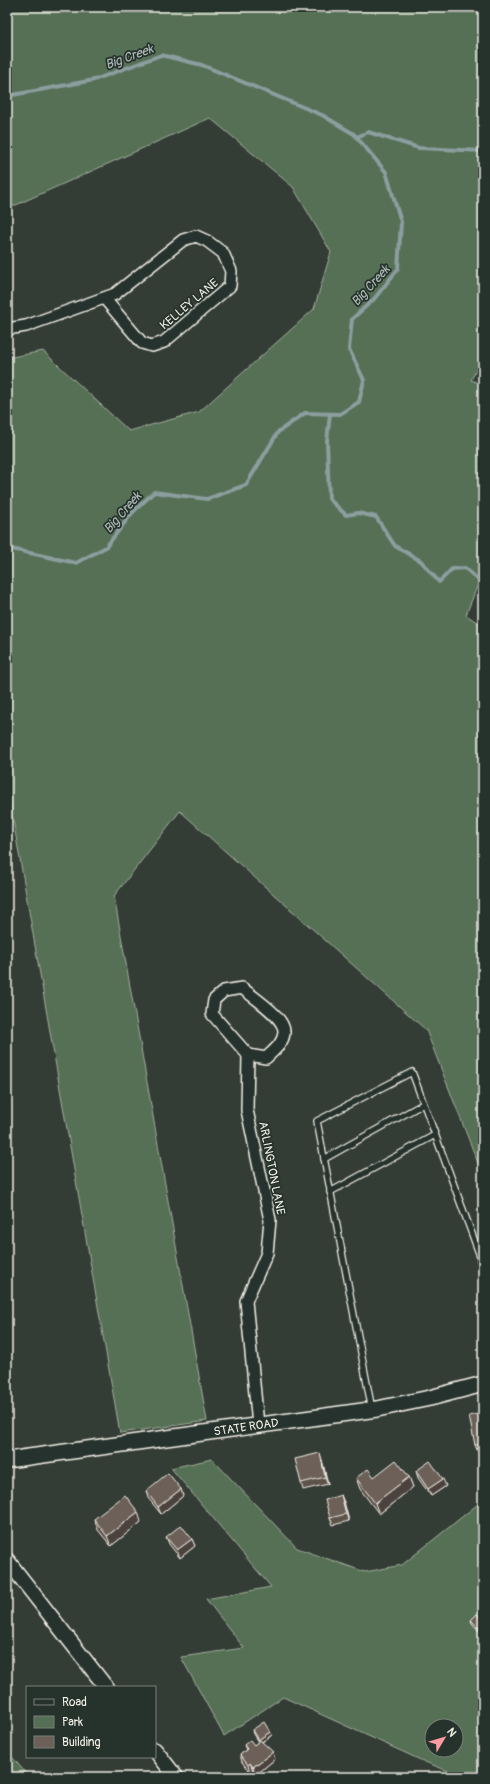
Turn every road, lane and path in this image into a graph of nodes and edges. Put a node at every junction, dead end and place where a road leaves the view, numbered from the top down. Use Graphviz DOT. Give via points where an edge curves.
graph roads {
  1 [pos="104,298"];
  2 [pos="7,329"];
  3 [pos="248,1055"];
  4 [pos="423,1104"];
  5 [pos="435,1135"];
  6 [pos="324,1159"];
  7 [pos="330,1192"];
  8 [pos="483,1273"];
  9 [pos="483,1384"];
  10 [pos="372,1410"];
  11 [pos="258,1425"];
  12 [pos="7,1460"];
  13 [pos="7,1560"];
  14 [pos="105,1686"];
  15 [pos="156,1751"];
  16 [pos="176,1777"];
  1 -- 1 [label="street, KELLEY LANE" via="142,343 152,346 164,342 230,286 231,271 223,253 196,236 183,240 115,294"];
  1 -- 2 [label="street, KELLEY LANE" via="26,326"];
  3 -- 3 [label="street" via="212,1014 214,1000 224,991 242,988 281,1020 284,1032 279,1044 266,1058"];
  3 -- 11 [label="street, ARLINGTON LANE" via="247,1110 270,1220 267,1253 246,1301"];
  4 -- 5 [label="lane"];
  4 -- 6 [label="lane"];
  4 -- 6 [label="lane" via="412,1072 317,1121"];
  5 -- 7 [label="lane"];
  5 -- 8 [label="lane" via="479,1254"];
  6 -- 7 [label="lane"];
  7 -- 10 [label="lane"];
  9 -- 10 [label="main road, STATE ROAD"];
  10 -- 11 [label="main road, STATE ROAD"];
  11 -- 12 [label="main road, STATE ROAD"];
  13 -- 14 [label="street"];
  15 -- 16 [label="street"];
}
